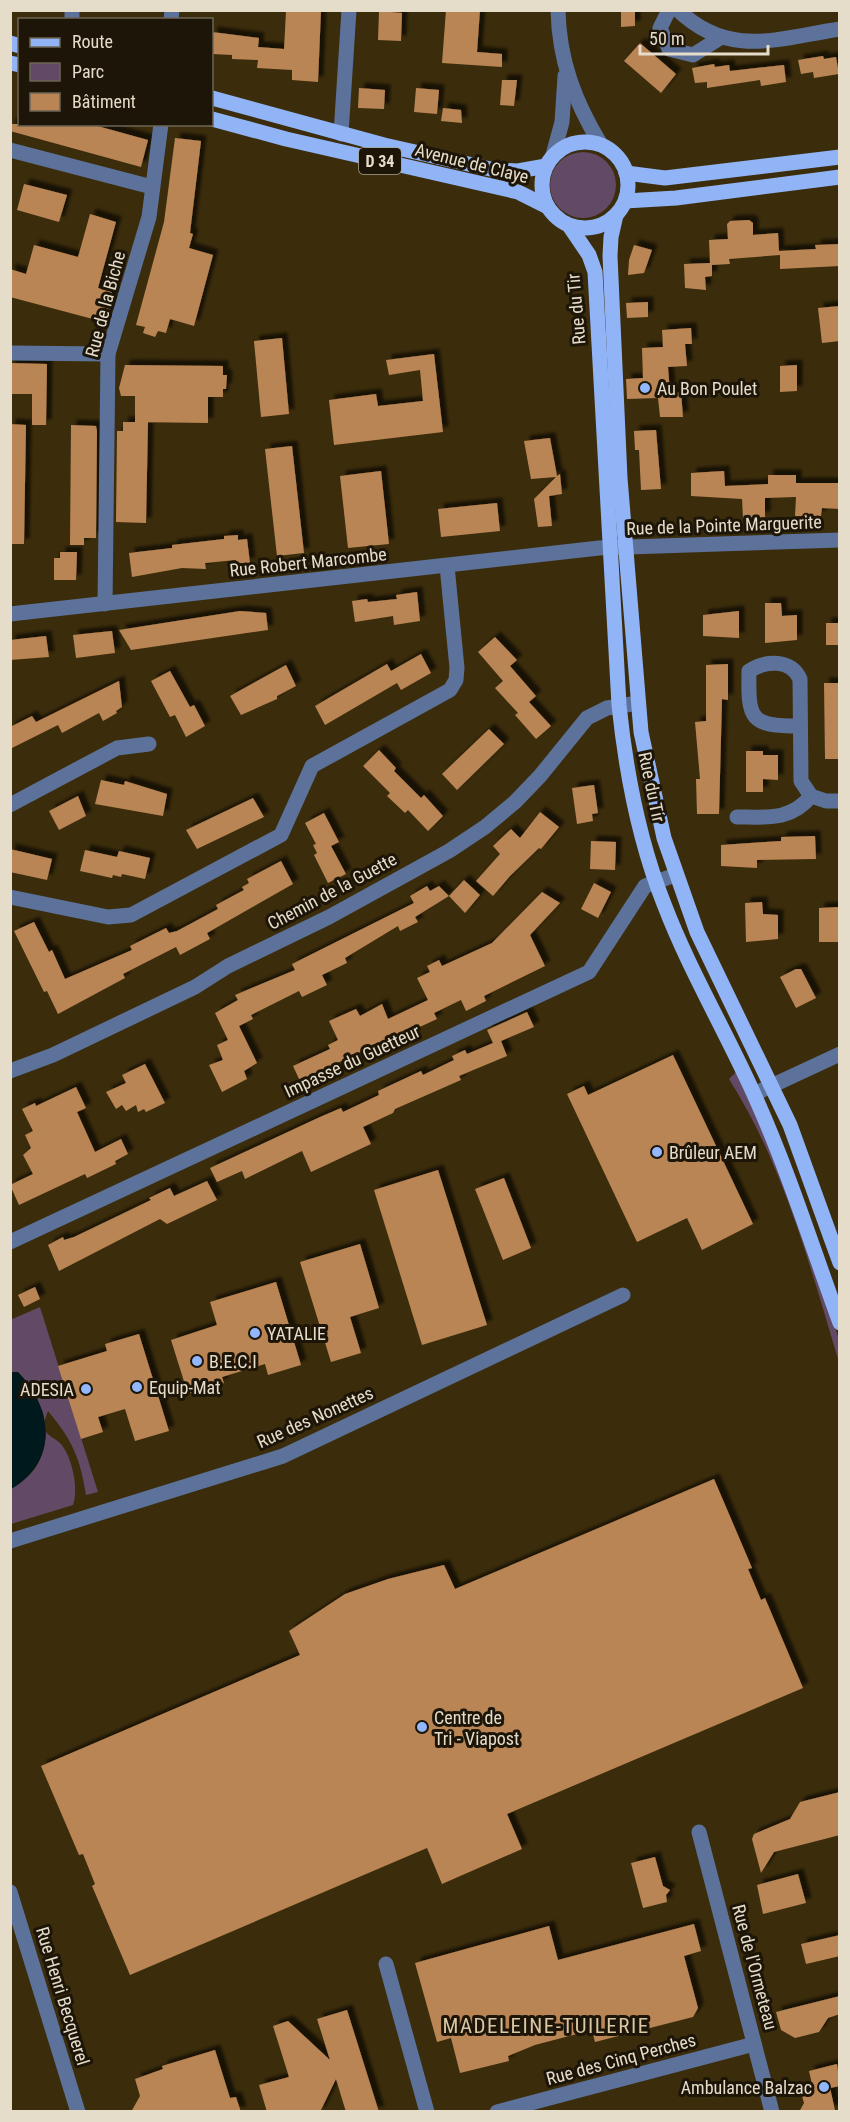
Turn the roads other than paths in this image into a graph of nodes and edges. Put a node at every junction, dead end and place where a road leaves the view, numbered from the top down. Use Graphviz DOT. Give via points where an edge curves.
graph roads {
  1 [pos="349,10"];
  2 [pos="558,10"];
  3 [pos="669,10"];
  4 [pos="678,10"];
  5 [pos="840,29"];
  6 [pos="720,38"];
  7 [pos="565,73"];
  8 [pos="213,98"];
  9 [pos="213,119"];
  10 [pos="161,126"];
  11 [pos="341,134"];
  12 [pos="601,145"];
  13 [pos="10,150"];
  14 [pos="840,157"];
  15 [pos="549,160"];
  16 [pos="626,173"];
  17 [pos="840,177"];
  18 [pos="152,187"];
  19 [pos="625,201"];
  20 [pos="546,206"];
  21 [pos="616,215"];
  22 [pos="570,227"];
  23 [pos="10,352"];
  24 [pos="108,354"];
  25 [pos="840,540"];
  26 [pos="626,547"];
  27 [pos="610,548"];
  28 [pos="447,566"];
  29 [pos="105,604"];
  30 [pos="10,614"];
  31 [pos="638,703"];
  32 [pos="619,705"];
  33 [pos="800,726"];
  34 [pos="149,744"];
  35 [pos="811,796"];
  36 [pos="840,801"];
  37 [pos="10,805"];
  38 [pos="736,817"];
  39 [pos="675,875"];
  40 [pos="656,882"];
  41 [pos="10,897"];
  42 [pos="840,1054"];
  43 [pos="10,1071"];
  44 [pos="772,1085"];
  45 [pos="754,1094"];
  46 [pos="10,1242"];
  47 [pos="840,1263"];
  48 [pos="622,1295"];
  49 [pos="840,1323"];
  50 [pos="10,1541"];
  51 [pos="699,1832"];
  52 [pos="10,1892"];
  53 [pos="386,1964"];
  54 [pos="754,2044"];
  55 [pos="78,2112"];
  56 [pos="427,2112"];
  57 [pos="497,2112"];
  58 [pos="772,2112"];
  1 -- 11 [label="street"];
  2 -- 7 [label="street"];
  3 -- 6 [label="street" via="660,28 669,49 693,55"];
  4 -- 6 [label="street" via="689,21"];
  5 -- 6 [label="street" via="752,43"];
  7 -- 12 [label="street"];
  7 -- 15 [label="street" via="562,122"];
  8 -- 11 [label="main road, Avenue de Claye / D 34"];
  9 -- 20 [label="main road, Avenue de Claye / D 34" via="518,192"];
  10 -- 18 [label="street, Rue de la Biche"];
  11 -- 15 [label="main road, Avenue de Claye / D 34" via="503,172"];
  12 -- 15 [label="main road" via="567,145"];
  12 -- 16 [label="main road" via="617,156"];
  13 -- 18 [label="street"];
  14 -- 16 [label="main road" via="665,178"];
  15 -- 20 [label="main road" via="542,186"];
  16 -- 19 [label="main road"];
  17 -- 19 [label="main road"];
  18 -- 24 [label="street, Rue de la Biche" via="149,217"];
  19 -- 21 [label="main road"];
  20 -- 22 [label="main road" via="556,219"];
  21 -- 22 [label="main road" via="603,225"];
  21 -- 26 [label="main road, Rue du Tir" via="611,237 610,293"];
  22 -- 27 [label="main road, Rue du Tir" via="589,255 595,272"];
  23 -- 24 [label="street"];
  24 -- 29 [label="street, Rue de la Biche"];
  25 -- 26 [label="street, Rue de la Pointe Marguerite"];
  26 -- 27 [label="street, Rue de la Pointe Marguerite"];
  26 -- 31 [label="main road, Rue du Tir"];
  27 -- 28 [label="street, Rue Robert Marcombe"];
  27 -- 32 [label="main road, Rue du Tir"];
  28 -- 29 [label="street, Rue Robert Marcombe"];
  28 -- 41 [label="street" via="457,668 450,690 312,766 281,835 132,915 108,917"];
  29 -- 30 [label="street, Rue Robert Marcombe"];
  31 -- 32 [label="street, Chemin de la Guette"];
  31 -- 39 [label="main road, Rue du Tir" via="646,767"];
  32 -- 40 [label="main road, Rue du Tir" via="629,778"];
  32 -- 43 [label="street, Chemin de la Guette" via="587,718 514,802 449,851 195,987"];
  33 -- 33 [label="street" via="800,679 796,670 776,663 750,671 748,702 754,717 772,726"];
  33 -- 35 [label="street" via="801,781"];
  34 -- 37 [label="street" via="117,748"];
  35 -- 36 [label="street"];
  35 -- 38 [label="street" via="789,814"];
  39 -- 40 [label="street, Impasse du Guetteur"];
  39 -- 44 [label="main road, Rue du Tir" via="697,932"];
  40 -- 45 [label="main road, Rue du Tir" via="683,949"];
  40 -- 46 [label="street, Impasse du Guetteur" via="645,886 589,972"];
  42 -- 44 [label="street"];
  44 -- 45 [label="street"];
  44 -- 47 [label="main road, Rue du Tir"];
  45 -- 49 [label="main road, Rue du Tir"];
  48 -- 50 [label="street, Rue des Nonettes" via="283,1456"];
  51 -- 54 [label="street, Rue de l'Ormeteau"];
  52 -- 55 [label="street, Rue Henri Becquerel"];
  53 -- 56 [label="street"];
  54 -- 57 [label="street, Rue des Cinq Perches"];
  54 -- 58 [label="street, Rue de l'Ormeteau"];
}
